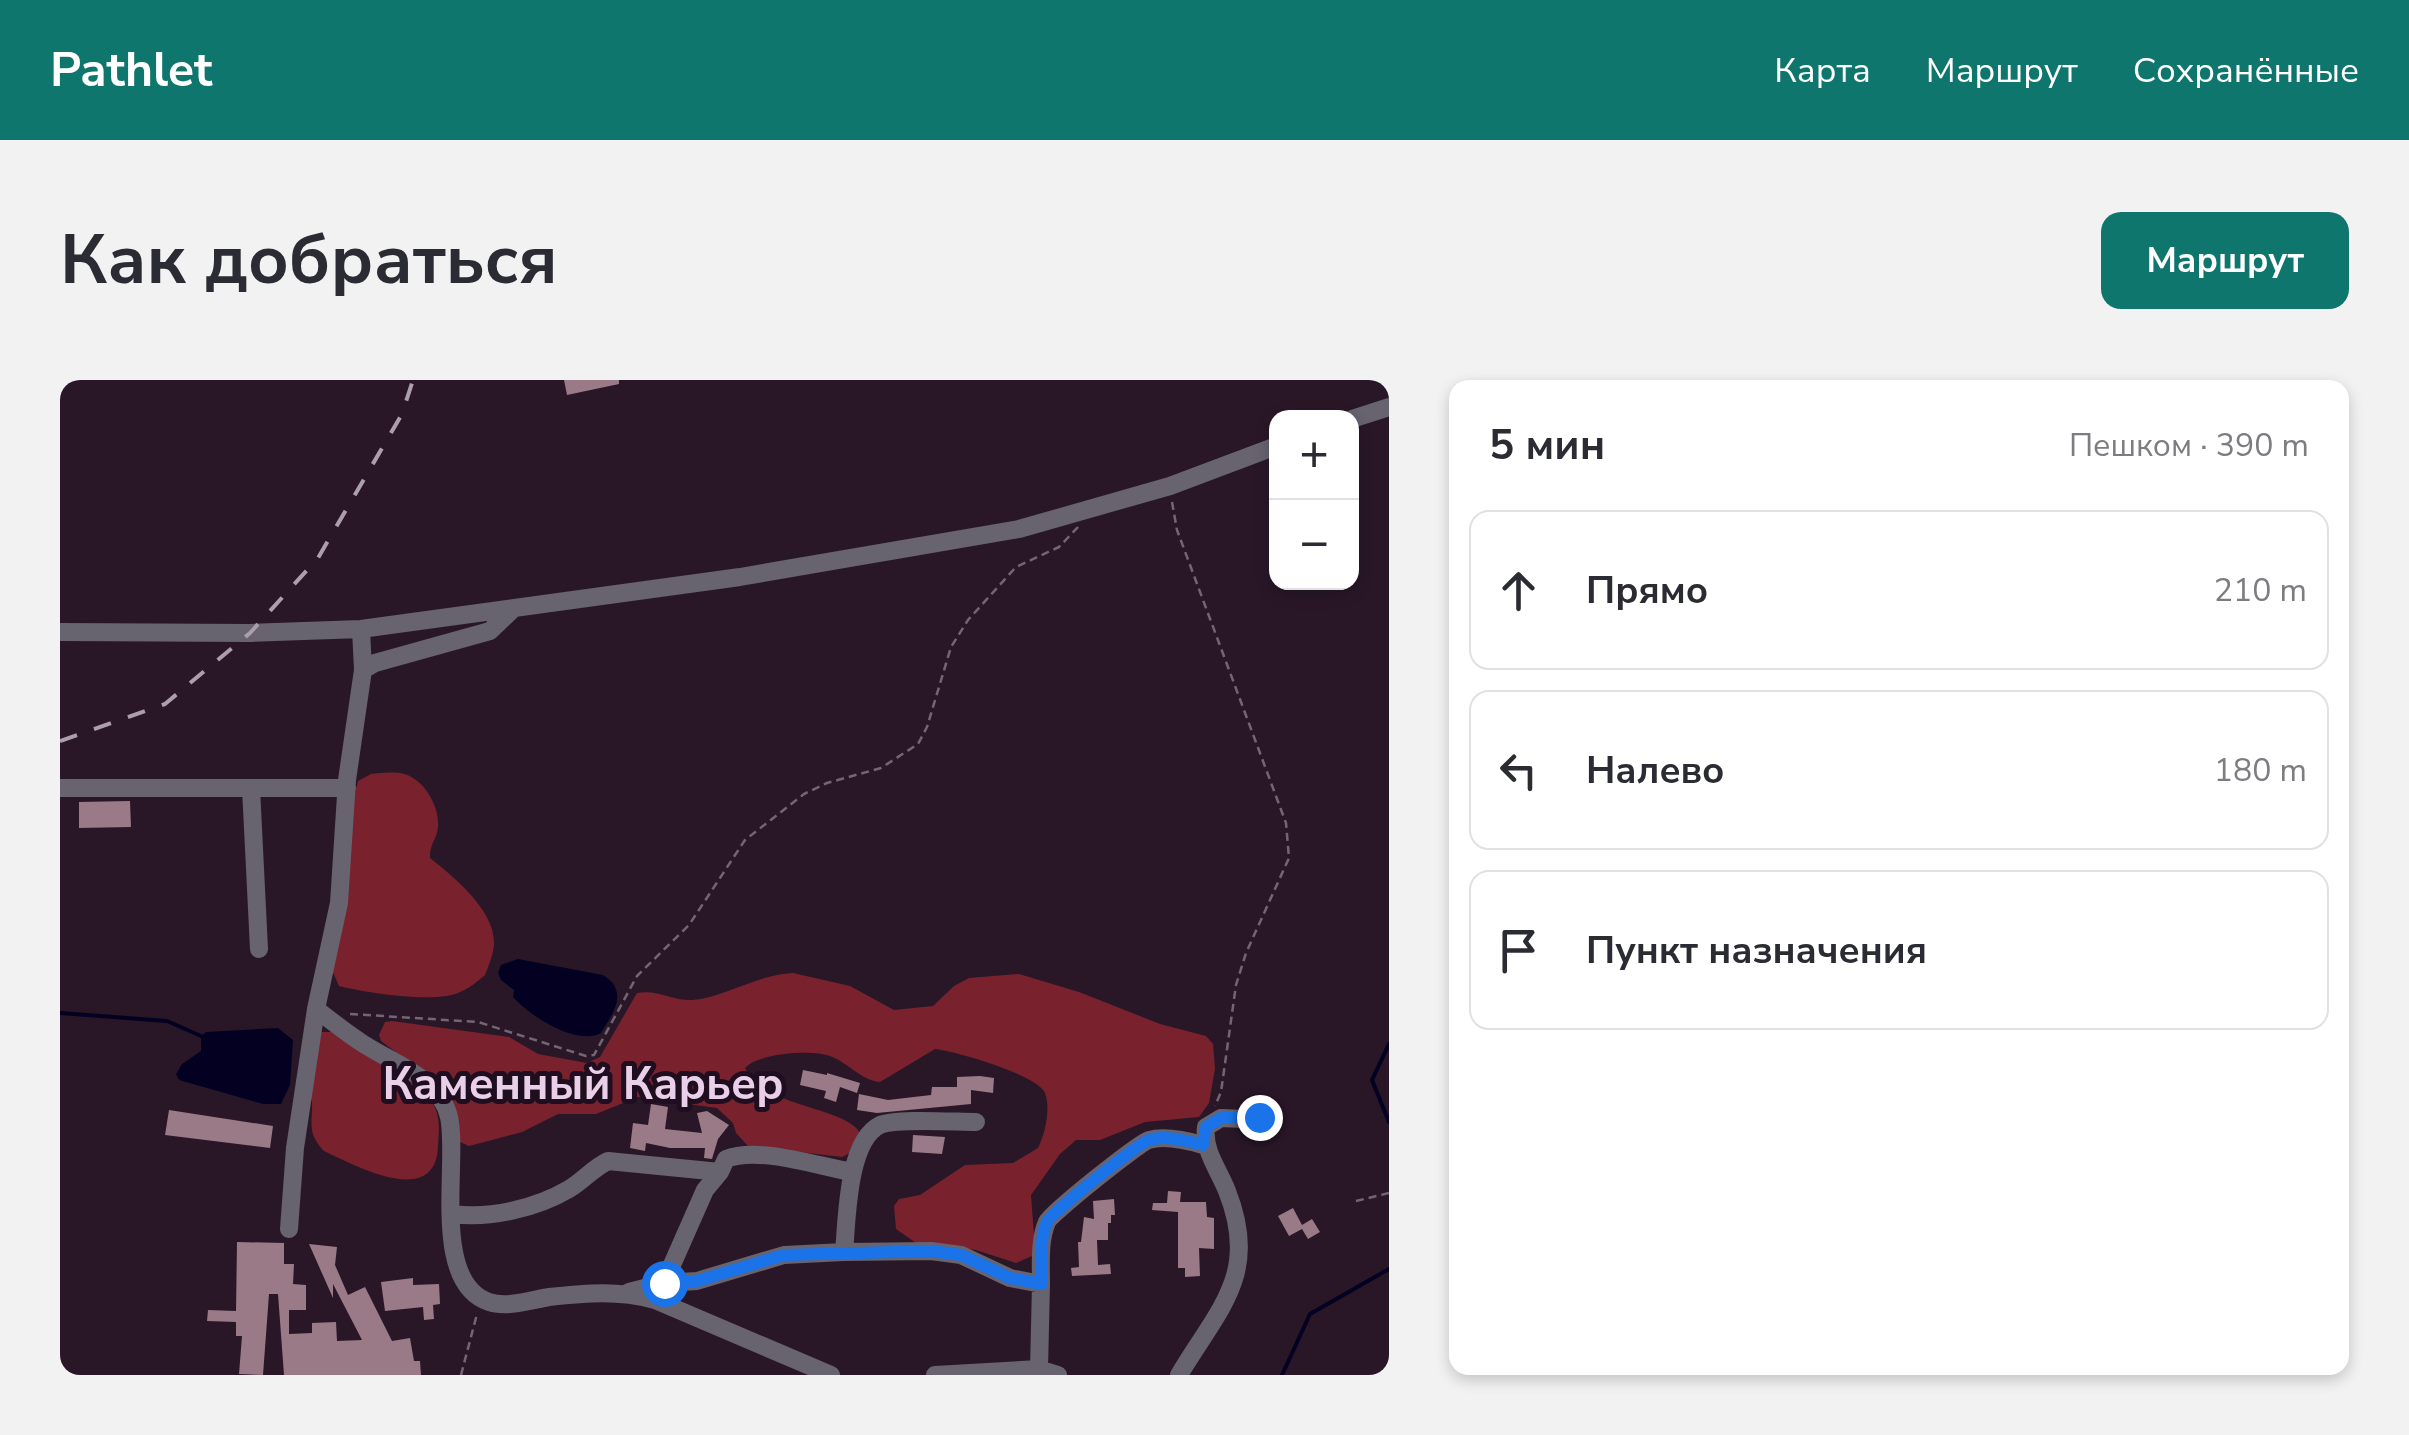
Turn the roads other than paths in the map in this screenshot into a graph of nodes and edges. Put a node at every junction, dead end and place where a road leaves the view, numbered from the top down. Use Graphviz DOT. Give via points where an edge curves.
graph roads {
  1 [pos="1389,407"];
  2 [pos="1359,417"];
  3 [pos="1269,449"];
  4 [pos="514,609"];
  5 [pos="361,629"];
  6 [pos="60,632"];
  7 [pos="363,670"];
  8 [pos="60,788"];
  9 [pos="251,788"];
  10 [pos="346,788"];
  11 [pos="258,949"];
  12 [pos="318,1011"];
  13 [pos="1266,1120"];
  14 [pos="976,1122"];
  15 [pos="1203,1145"];
  16 [pos="720,1172"];
  17 [pos="852,1172"];
  18 [pos="453,1214"];
  19 [pos="289,1229"];
  20 [pos="844,1252"];
  21 [pos="664,1283"];
  22 [pos="1042,1284"];
  23 [pos="624,1293"];
  24 [pos="1049,1372"];
  25 [pos="831,1375"];
  26 [pos="934,1375"];
  27 [pos="1178,1375"];
  1 -- 2 [label="street"];
  3 -- 4 [label="street" via="1084,512 959,542"];
  4 -- 5 [label="street"];
  4 -- 7 [label="street" via="490,631"];
  5 -- 6 [label="street"];
  5 -- 7 [label="street"];
  7 -- 10 [label="street"];
  8 -- 9 [label="street"];
  9 -- 10 [label="street"];
  9 -- 11 [label="street"];
  10 -- 12 [label="street" via="339,903"];
  12 -- 18 [label="street" via="442,1099 449,1118"];
  12 -- 19 [label="street" via="294,1148"];
  13 -- 15 [label="street" via="1221,1118 1208,1124"];
  14 -- 17 [label="street" via="879,1126"];
  15 -- 22 [label="street" via="1146,1140 1077,1192 1047,1221"];
  15 -- 27 [label="street" via="1236,1213 1239,1256 1231,1292"];
  16 -- 17 [label="street" via="738,1154"];
  16 -- 18 [label="street" via="608,1161 541,1202"];
  16 -- 21 [label="street" via="705,1190"];
  17 -- 20 [label="street"];
  18 -- 23 [label="street" via="454,1255 463,1279 490,1302"];
  20 -- 21 [label="street" via="784,1255 697,1281"];
  20 -- 22 [label="street" via="961,1255 1010,1278"];
  21 -- 23 [label="street"];
  22 -- 24 [label="street"];
  23 -- 25 [label="street"];
  24 -- 26 [label="street"];
}
